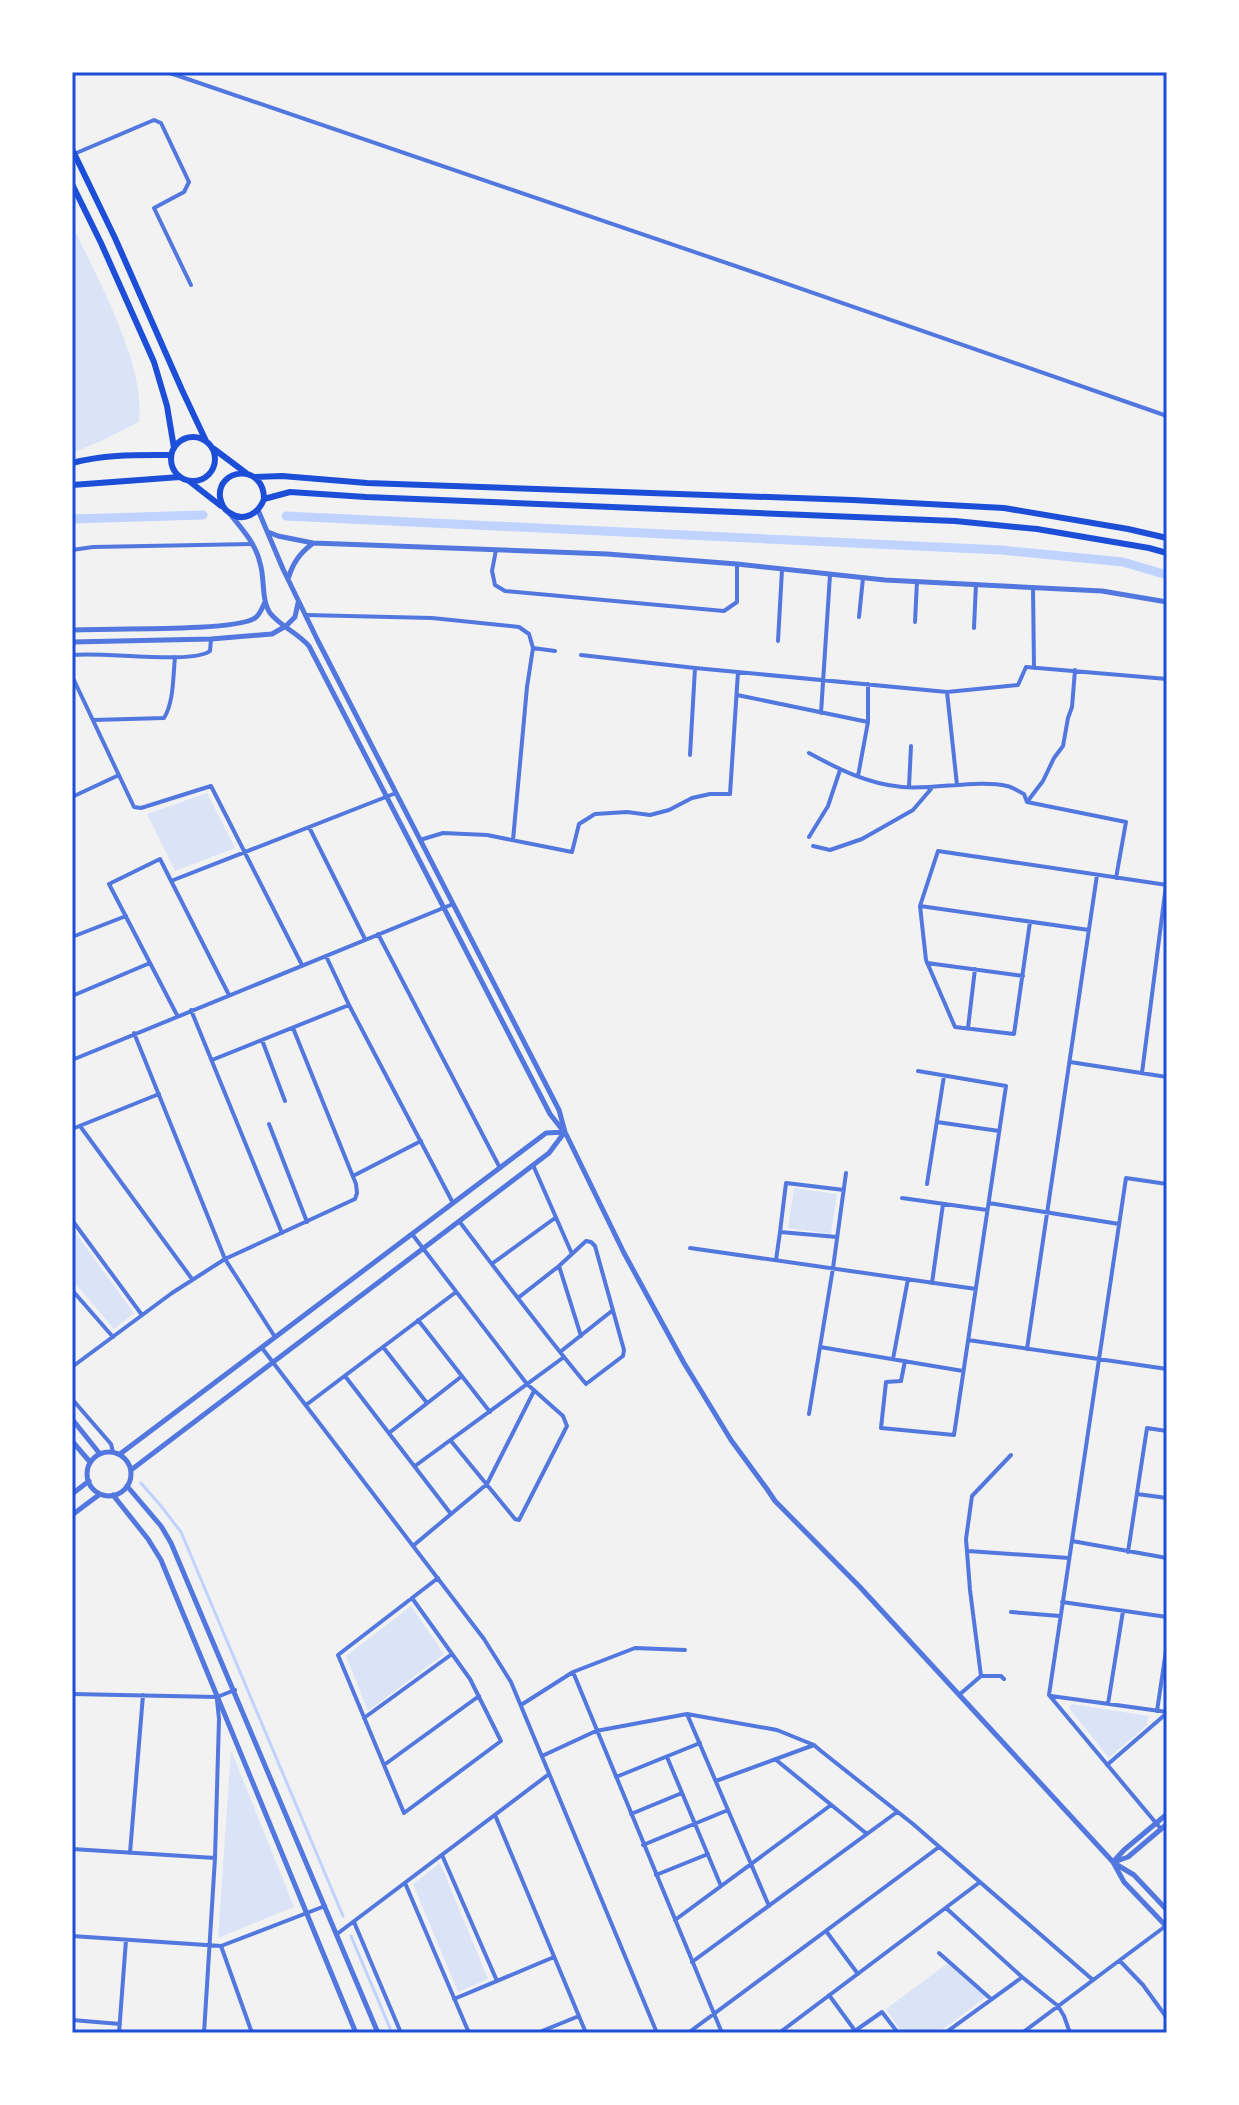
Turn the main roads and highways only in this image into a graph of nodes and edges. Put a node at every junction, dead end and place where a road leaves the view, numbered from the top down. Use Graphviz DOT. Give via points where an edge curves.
graph roads {
  1 [pos="73,151"];
  2 [pos="72,184"];
  3 [pos="209,444"];
  4 [pos="173,452"];
  5 [pos="72,463"];
  6 [pos="246,473"];
  7 [pos="180,477"];
  8 [pos="255,477"];
  9 [pos="189,481"];
  10 [pos="72,485"];
  11 [pos="264,499"];
  12 [pos="227,510"];
  13 [pos="1167,538"];
  14 [pos="1167,553"];
  1 -- 3 [label="main road"];
  2 -- 4 [label="main road" via="154,362"];
  3 -- 4 [label="main road" via="189,438"];
  3 -- 6 [label="main road"];
  3 -- 9 [label="main road" via="215,454 212,471"];
  4 -- 5 [label="main road"];
  4 -- 7 [label="main road" via="174,471"];
  6 -- 8 [label="main road"];
  6 -- 12 [label="main road" via="223,484 221,500"];
  7 -- 9 [label="main road"];
  7 -- 10 [label="main road"];
  8 -- 11 [label="main road"];
  8 -- 13 [label="main road" via="1004,508"];
  9 -- 12 [label="main road"];
  11 -- 12 [label="main road" via="247,517"];
  11 -- 14 [label="main road" via="290,492 955,521 1037,529"];
}
